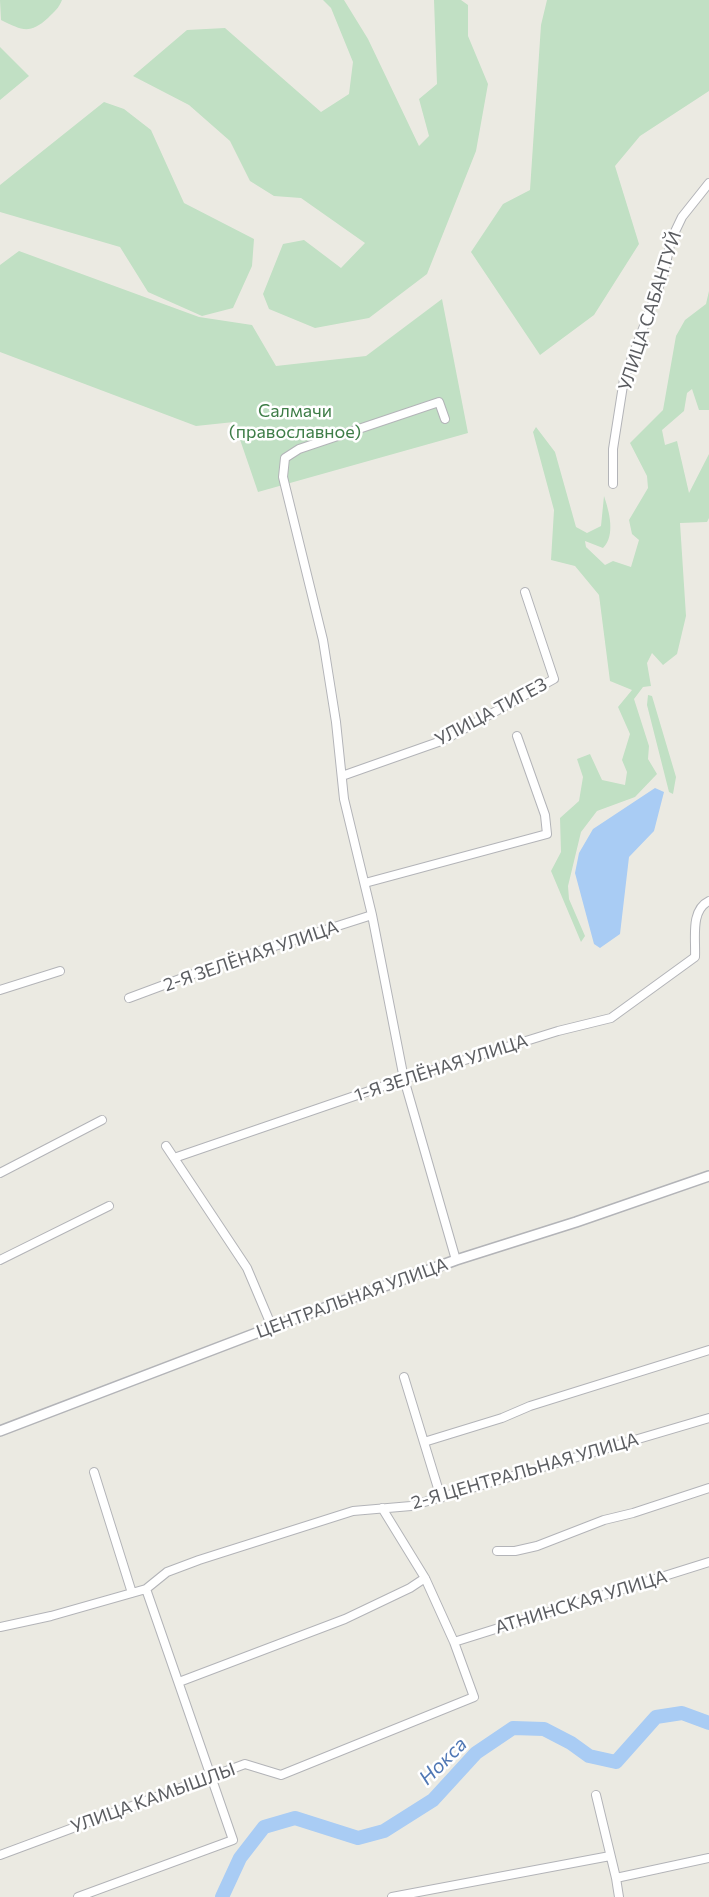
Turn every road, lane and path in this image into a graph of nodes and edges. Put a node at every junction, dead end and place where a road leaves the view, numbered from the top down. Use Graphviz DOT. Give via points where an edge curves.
graph roads {
  1 [pos="709,183"];
  2 [pos="445,419"];
  3 [pos="613,484"];
  4 [pos="525,592"];
  5 [pos="517,736"];
  6 [pos="342,776"];
  7 [pos="365,883"];
  8 [pos="709,901"];
  9 [pos="372,915"];
  10 [pos="60,971"];
  11 [pos="0,990"];
  12 [pos="129,998"];
  13 [pos="404,1079"];
  14 [pos="102,1120"];
  15 [pos="166,1146"];
  16 [pos="174,1158"];
  17 [pos="0,1173"];
  18 [pos="709,1176"];
  19 [pos="109,1206"];
  20 [pos="0,1260"];
  21 [pos="456,1260"];
  22 [pos="272,1327"];
  23 [pos="709,1350"];
  24 [pos="404,1377"];
  25 [pos="709,1418"];
  26 [pos="0,1431"];
  27 [pos="424,1442"];
  28 [pos="94,1472"];
  29 [pos="709,1488"];
  30 [pos="441,1498"];
  31 [pos="382,1508"];
  32 [pos="497,1551"];
  33 [pos="709,1562"];
  34 [pos="424,1578"];
  35 [pos="146,1589"];
  36 [pos="132,1593"];
  37 [pos="0,1627"];
  38 [pos="454,1642"];
  39 [pos="179,1682"];
  40 [pos="210,1776"];
  41 [pos="596,1795"];
  42 [pos="0,1855"];
  43 [pos="610,1856"];
  44 [pos="709,1858"];
  45 [pos="616,1878"];
  46 [pos="78,1897"];
  47 [pos="392,1897"];
  48 [pos="619,1897"];
  1 -- 3 [label="street, УЛИЦА САБАНТУЙ" via="682,217 671,240 664,273 624,379 613,449"];
  2 -- 6 [label="street" via="438,402 299,449 285,458 283,477 323,640"];
  4 -- 6 [label="street, УЛИЦА ТИГЕЗ" via="554,679 444,740"];
  5 -- 7 [label="street" via="545,815 547,834"];
  6 -- 7 [label="street"];
  7 -- 9 [label="street"];
  8 -- 13 [label="street, 1-Я ЗЕЛЁНАЯ УЛИЦА" via="701,904 696,915 695,957 611,1018"];
  9 -- 12 [label="street, 2-Я ЗЕЛЁНАЯ УЛИЦА"];
  9 -- 13 [label="street"];
  10 -- 11 [label="street"];
  13 -- 16 [label="street, 1-Я ЗЕЛЁНАЯ УЛИЦА"];
  13 -- 21 [label="street"];
  14 -- 17 [label="street"];
  15 -- 16 [label="street"];
  16 -- 22 [label="street" via="247,1268"];
  18 -- 21 [label="street, ЦЕНТРАЛЬНАЯ УЛИЦА"];
  19 -- 20 [label="street"];
  21 -- 22 [label="street, ЦЕНТРАЛЬНАЯ УЛИЦА"];
  22 -- 26 [label="street, ЦЕНТРАЛЬНАЯ УЛИЦА"];
  23 -- 27 [label="street"];
  24 -- 27 [label="street"];
  25 -- 30 [label="street, 2-Я ЦЕНТРАЛЬНАЯ УЛИЦА"];
  27 -- 30 [label="street"];
  28 -- 36 [label="street"];
  29 -- 32 [label="street" via="604,1520 537,1546"];
  30 -- 31 [label="street, 2-Я ЦЕНТРАЛЬНАЯ УЛИЦА"];
  31 -- 34 [label="street"];
  31 -- 35 [label="street, 2-Я ЦЕНТРАЛЬНАЯ УЛИЦА" via="354,1511 216,1553 167,1572"];
  33 -- 38 [label="street, АТНИНСКАЯ УЛИЦА"];
  34 -- 38 [label="street"];
  34 -- 39 [label="street" via="345,1619"];
  35 -- 36 [label="street, 2-Я ЦЕНТРАЛЬНАЯ УЛИЦА"];
  35 -- 39 [label="street"];
  36 -- 37 [label="street, 2-Я ЦЕНТРАЛЬНАЯ УЛИЦА"];
  38 -- 40 [label="street, УЛИЦА КАМЫШЛЫ" via="474,1697 281,1775 244,1764"];
  39 -- 40 [label="street"];
  40 -- 42 [label="street, УЛИЦА КАМЫШЛЫ"];
  40 -- 46 [label="street" via="233,1840"];
  41 -- 43 [label="street"];
  43 -- 45 [label="street"];
  43 -- 47 [label="street"];
  44 -- 45 [label="street"];
  45 -- 48 [label="street"];
}
